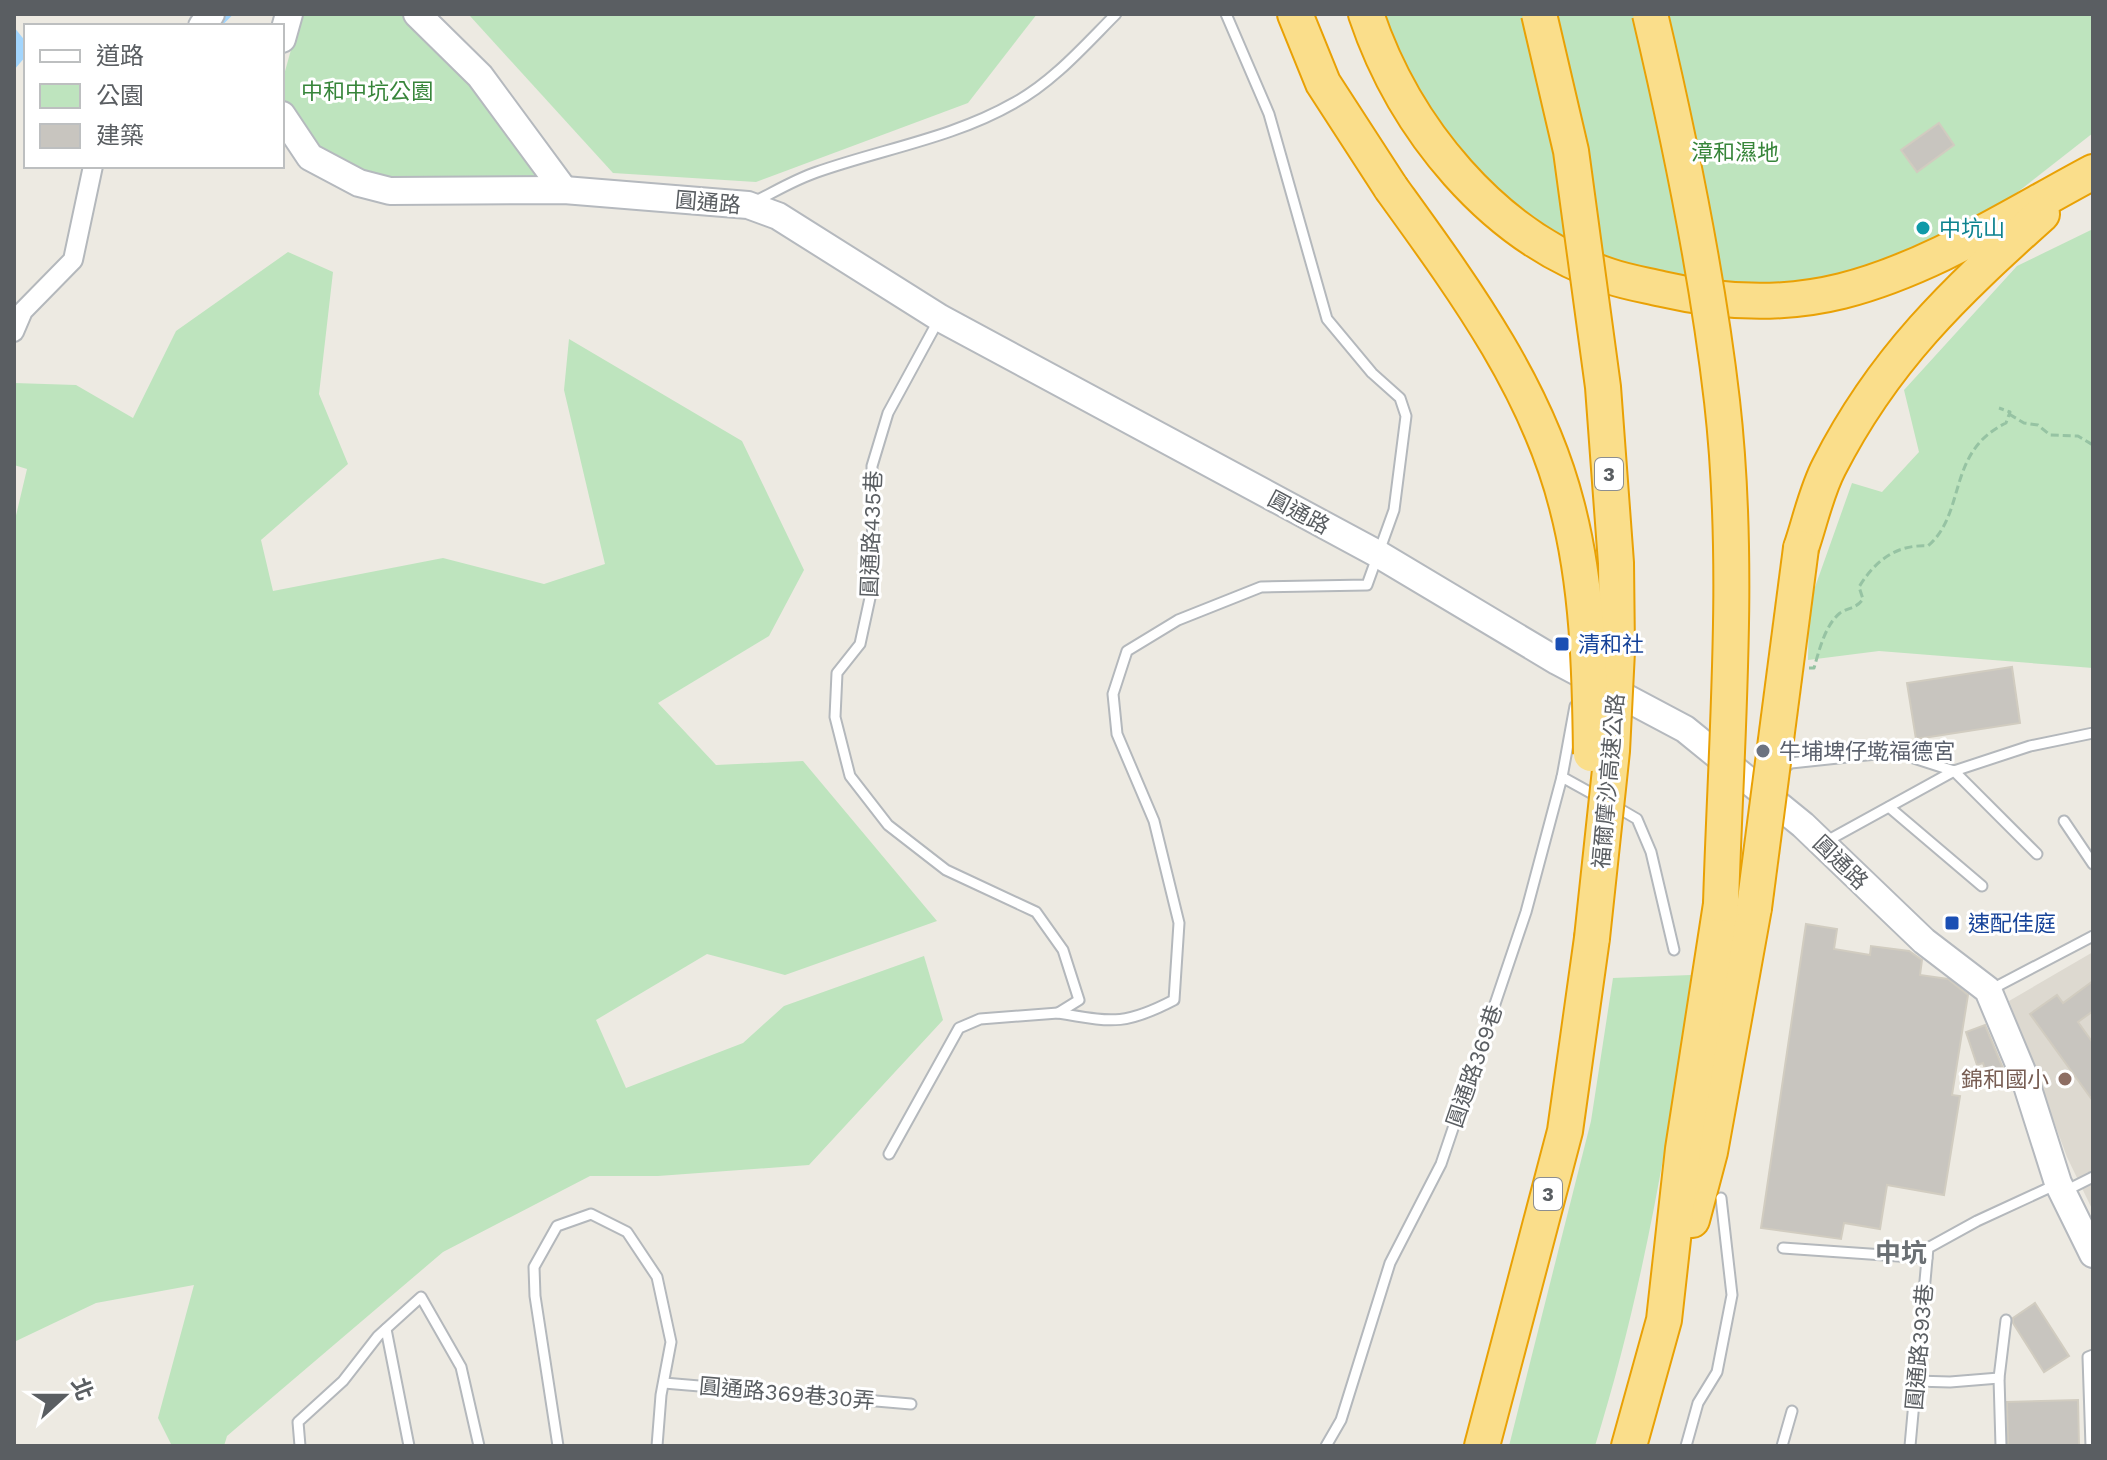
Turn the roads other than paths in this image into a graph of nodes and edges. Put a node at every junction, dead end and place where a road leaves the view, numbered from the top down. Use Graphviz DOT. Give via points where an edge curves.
graph roads {
  1 [pos="417,14"];
  2 [pos="1116,14"];
  3 [pos="1226,14"];
  4 [pos="1295,14"];
  5 [pos="1366,14"];
  6 [pos="1539,14"];
  7 [pos="1650,14"];
  8 [pos="284,118"];
  9 [pos="93,168"];
  10 [pos="2093,172"];
  11 [pos="564,190"];
  12 [pos="748,205"];
  13 [pos="940,318"];
  14 [pos="14,332"];
  15 [pos="1378,554"];
  16 [pos="1576,701"];
  17 [pos="2093,733"];
  18 [pos="1954,771"];
  19 [pos="1562,777"];
  20 [pos="1756,786"];
  21 [pos="1889,807"];
  22 [pos="2064,821"];
  23 [pos="1822,844"];
  24 [pos="2037,854"];
  25 [pos="2093,864"];
  26 [pos="1982,886"];
  27 [pos="1737,906"];
  28 [pos="2093,936"];
  29 [pos="1592,938"];
  30 [pos="1674,950"];
  31 [pos="1988,990"];
  32 [pos="1058,1013"];
  33 [pos="889,1154"];
  34 [pos="2093,1177"];
  35 [pos="2060,1188"];
  36 [pos="1721,1198"];
  37 [pos="1783,1248"];
  38 [pos="2093,1254"];
  39 [pos="1927,1258"];
  40 [pos="2006,1320"];
  41 [pos="386,1329"];
  42 [pos="2093,1355"];
  43 [pos="1999,1378"];
  44 [pos="1915,1381"];
  45 [pos="664,1383"];
  46 [pos="911,1404"];
  47 [pos="1792,1411"];
  48 [pos="300,1446"];
  49 [pos="409,1446"];
  50 [pos="479,1446"];
  51 [pos="558,1446"];
  52 [pos="657,1446"];
  53 [pos="1326,1446"];
  54 [pos="1482,1446"];
  55 [pos="1629,1446"];
  56 [pos="1686,1446"];
  57 [pos="1782,1446"];
  58 [pos="1910,1446"];
  59 [pos="2001,1446"];
  60 [pos="2091,1446"];
  1 -- 11 [label="street" via="480,76"];
  2 -- 12 [label="lane" via="1017,102 953,129 815,172"];
  3 -- 15 [label="lane" via="1269,114 1327,319 1400,398 1406,416 1394,510"];
  4 -- 29 [label="highway, bridge" via="1323,83 1504,354 1567,505 1583,593 1590,685"];
  5 -- 10 [label="highway" via="1377,48 1411,113 1436,147 1507,218 1543,244 1608,276 1691,296 1786,300 1841,291 1915,267"];
  6 -- 29 [label="highway, 福爾摩沙高速公路 / 3, bridge" via="1571,151 1603,387 1616,563 1612,751"];
  7 -- 27 [label="highway, bridge" via="1699,247 1722,403"];
  8 -- 11 [label="street, 圓通路" via="310,157 359,183 390,191"];
  9 -- 14 [label="street" via="73,260 23,311"];
  10 -- 27 [label="highway, bridge" via="1948,299 1894,361 1828,469 1801,548"];
  11 -- 12 [label="street, 圓通路"];
  12 -- 13 [label="street, 圓通路" via="778,216"];
  13 -- 15 [label="street, 圓通路"];
  13 -- 32 [label="lane, 圓通路435巷" via="888,413 872,466 873,584 860,644 837,673 835,717 850,776 888,825 946,870 1036,912 1063,950 1079,1000"];
  15 -- 20 [label="street, 圓通路" via="1580,679 1685,729"];
  15 -- 32 [label="lane" via="1367,585 1261,587 1178,620 1127,651 1113,694 1117,734 1154,821 1179,923 1174,1000 1139,1018 1107,1021"];
  16 -- 19 [label="lane, 圓通路369巷"];
  17 -- 18 [label="lane" via="2030,746"];
  18 -- 20 [label="lane" via="1895,752 1791,763"];
  18 -- 21 [label="lane"];
  18 -- 24 [label="lane"];
  19 -- 30 [label="lane" via="1637,819 1651,852"];
  19 -- 53 [label="lane, 圓通路369巷" via="1526,912 1441,1164 1390,1263 1341,1420"];
  20 -- 23 [label="street, 圓通路"];
  21 -- 23 [label="lane"];
  21 -- 26 [label="lane"];
  22 -- 25 [label="lane"];
  23 -- 31 [label="street, 圓通路" via="1924,941"];
  27 -- 55 [label="highway" via="1710,1152"];
  28 -- 31 [label="lane"];
  29 -- 54 [label="highway, 福爾摩沙高速公路 / 3" via="1565,1131"];
  31 -- 35 [label="street, 圓通路" via="2024,1076"];
  32 -- 33 [label="lane" via="980,1019 959,1028"];
  34 -- 35 [label="lane"];
  35 -- 38 [label="street, 圓通路"];
  35 -- 39 [label="lane, 圓通路393巷" via="1977,1221 1928,1248"];
  36 -- 56 [label="lane" via="1732,1295 1729,1323 1717,1372 1698,1403"];
  37 -- 39 [label="lane"];
  39 -- 44 [label="lane, 圓通路393巷"];
  40 -- 43 [label="lane"];
  41 -- 48 [label="lane" via="343,1381 298,1422"];
  41 -- 49 [label="lane"];
  41 -- 50 [label="lane" via="421,1297 461,1367"];
  42 -- 60 [label="lane" via="2088,1357"];
  43 -- 44 [label="lane"];
  43 -- 59 [label="lane"];
  44 -- 58 [label="lane, 圓通路393巷"];
  45 -- 46 [label="lane, 圓通路369巷30弄"];
  45 -- 51 [label="lane" via="671,1342 657,1277 635,1243 627,1232 591,1214 557,1226 534,1267"];
  45 -- 52 [label="lane"];
  47 -- 57 [label="lane"];
}
